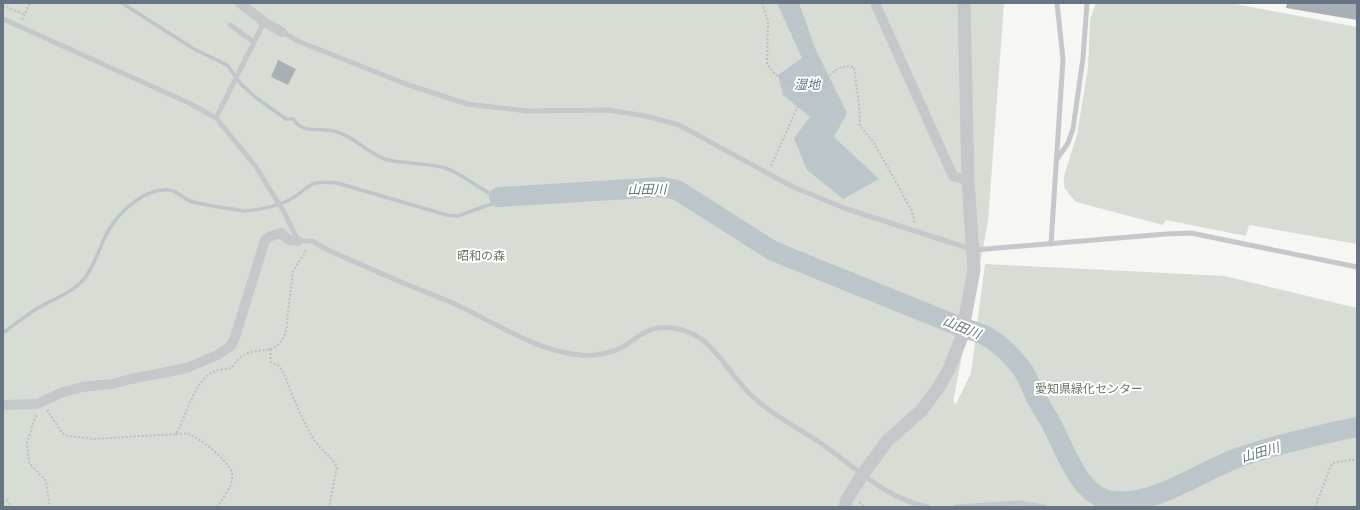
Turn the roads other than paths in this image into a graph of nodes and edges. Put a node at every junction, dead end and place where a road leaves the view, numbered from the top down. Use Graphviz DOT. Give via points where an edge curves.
graph roads {
  1 [pos="240,3"];
  2 [pos="875,3"];
  3 [pos="964,3"];
  4 [pos="1058,3"];
  5 [pos="1087,3"];
  6 [pos="3,19"];
  7 [pos="264,22"];
  8 [pos="230,25"];
  9 [pos="282,32"];
  10 [pos="254,42"];
  11 [pos="216,118"];
  12 [pos="1057,160"];
  13 [pos="968,181"];
  14 [pos="298,241"];
  15 [pos="1051,244"];
  16 [pos="974,250"];
  17 [pos="1357,267"];
  18 [pos="3,405"];
  19 [pos="862,475"];
  20 [pos="845,507"];
  21 [pos="928,507"];
  22 [pos="956,507"];
  23 [pos="1045,507"];
  1 -- 7 [label="street"];
  2 -- 13 [label="street" via="953,176"];
  3 -- 13 [label="street"];
  4 -- 12 [label="lane" via="1063,59"];
  5 -- 12 [label="lane" via="1083,58 1073,128 1068,143"];
  6 -- 11 [label="lane" via="189,103"];
  7 -- 9 [label="street"];
  7 -- 10 [label="lane"];
  8 -- 10 [label="lane"];
  9 -- 16 [label="lane" via="300,42 399,81 467,104 527,111 608,110 672,123 792,187 847,210"];
  10 -- 11 [label="lane"];
  11 -- 14 [label="lane" via="256,167 284,212"];
  12 -- 15 [label="lane"];
  13 -- 16 [label="street"];
  14 -- 18 [label="street" via="289,240 280,233 265,240 233,342 217,355 187,368 63,392 38,404"];
  14 -- 19 [label="lane" via="312,241 457,305 535,343 567,353 582,356 620,349 656,328 664,327 689,333 712,350 737,382 755,398 842,458"];
  15 -- 16 [label="lane"];
  15 -- 17 [label="lane" via="1191,234"];
  16 -- 19 [label="street" via="974,270 965,319 950,367 921,411 888,440"];
  19 -- 20 [label="street"];
  19 -- 21 [label="lane" via="905,501"];
  22 -- 23 [label="lane" via="1018,503"];
}
